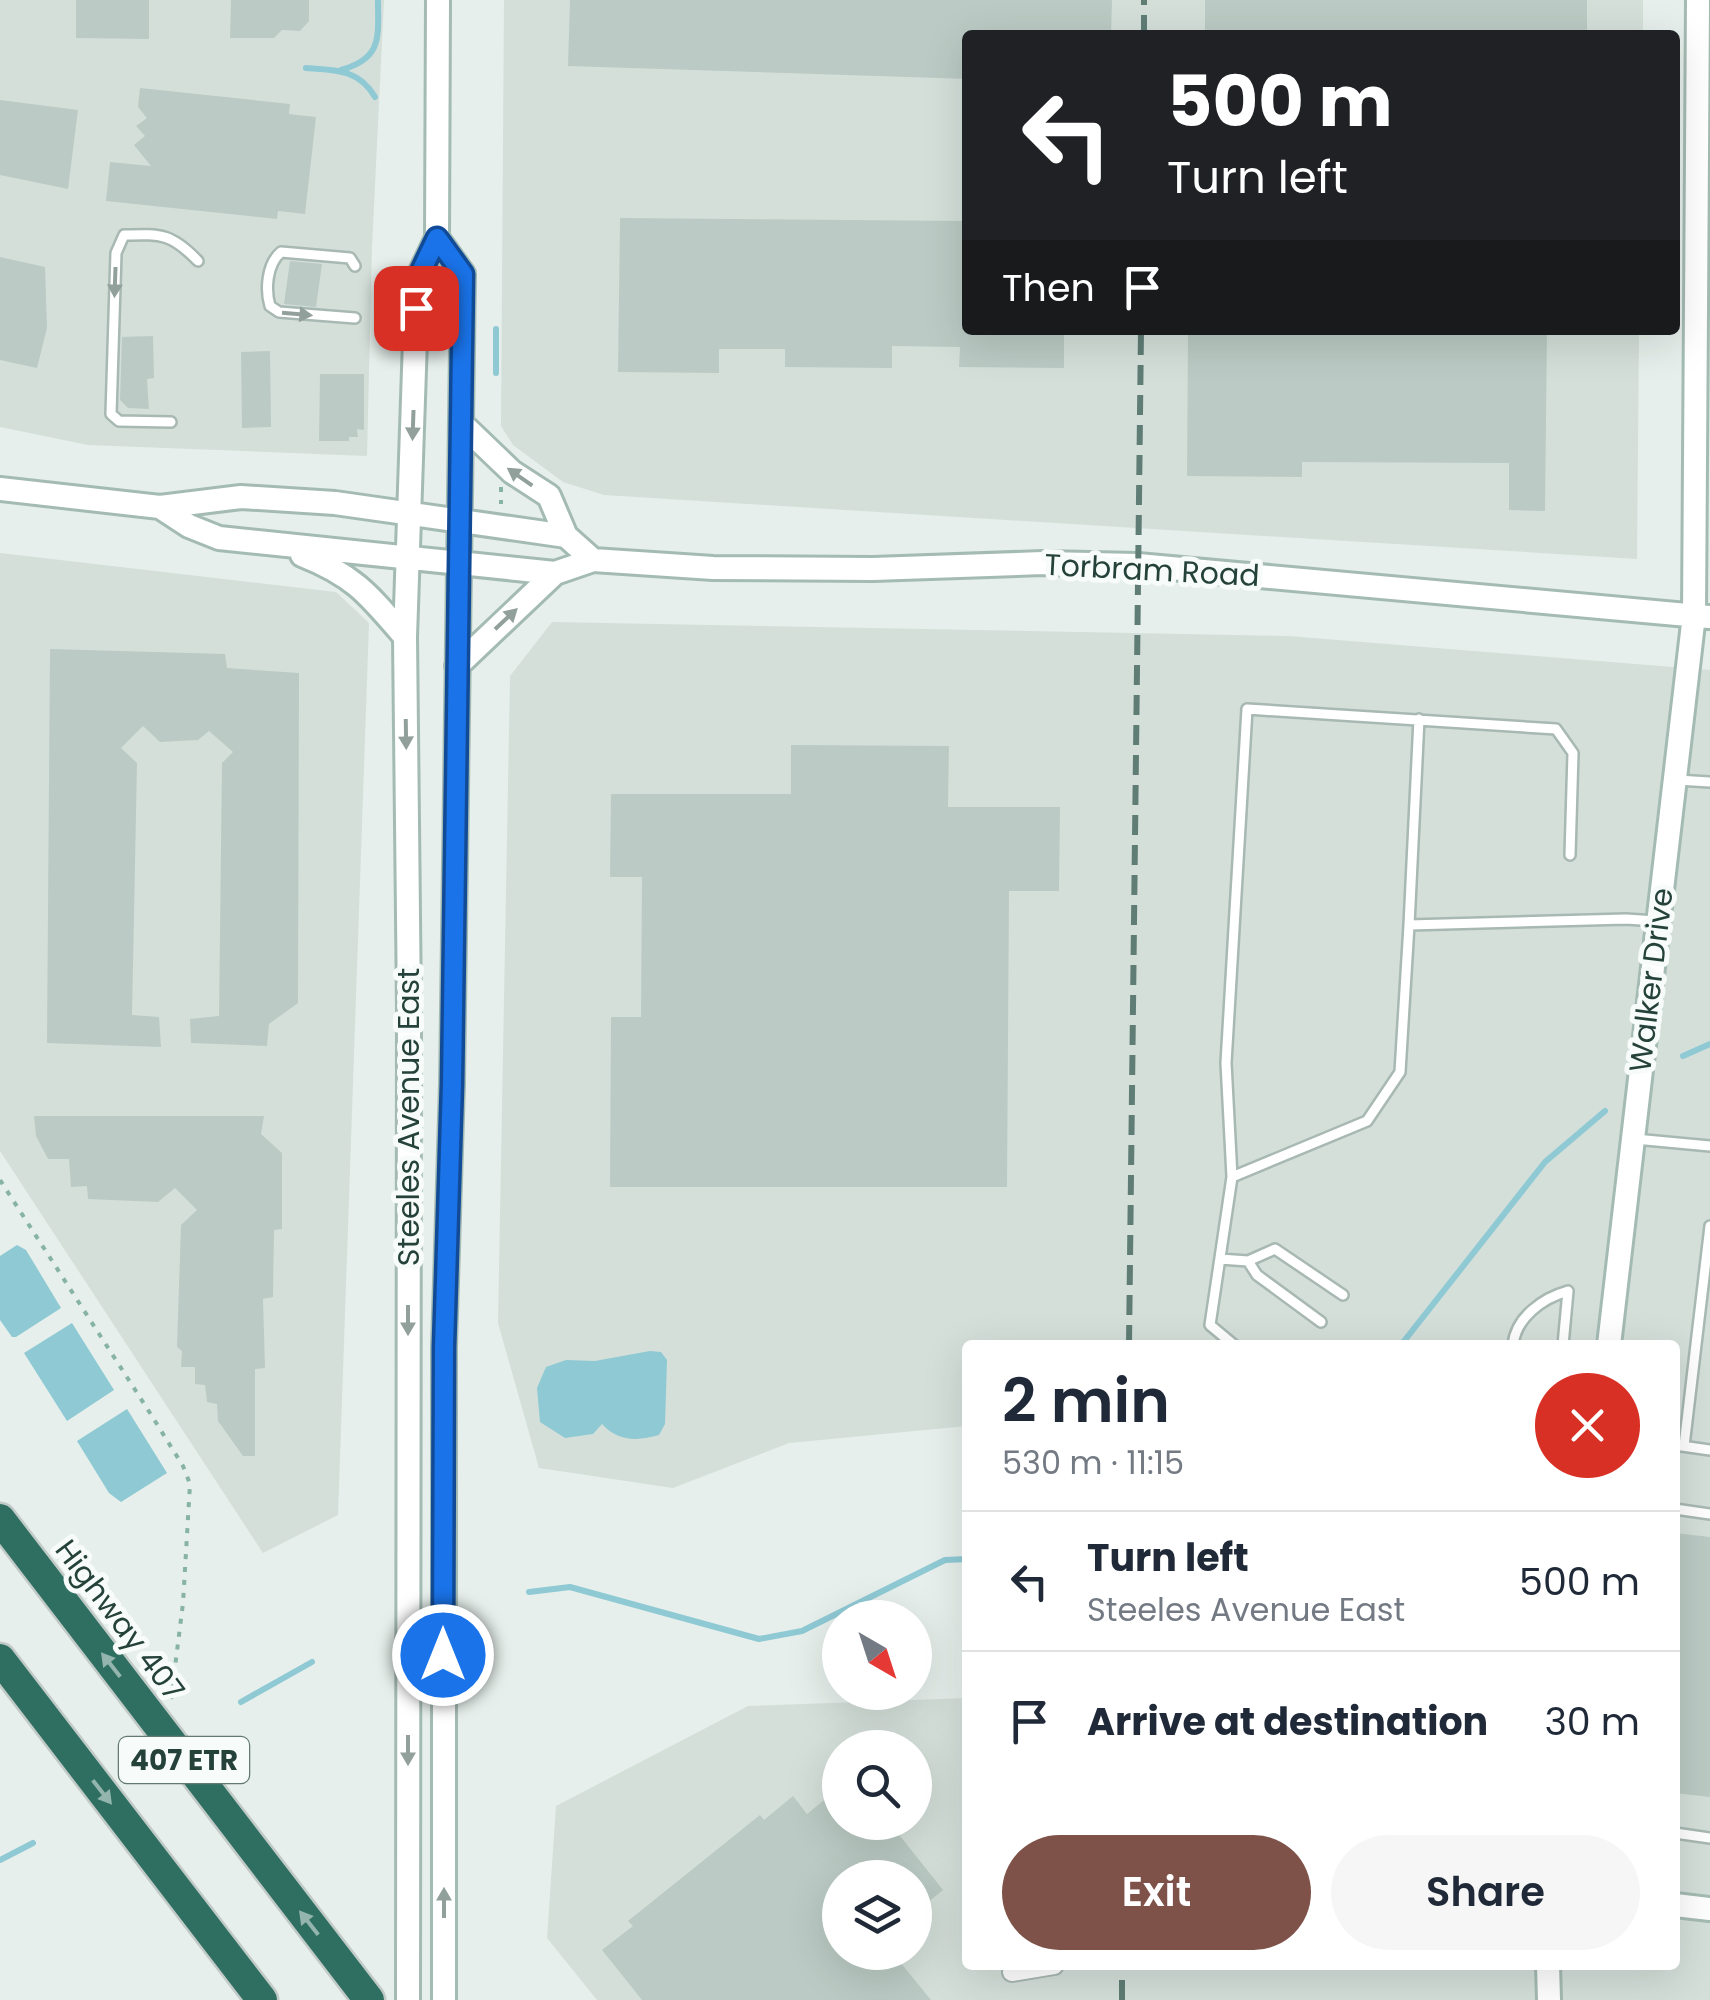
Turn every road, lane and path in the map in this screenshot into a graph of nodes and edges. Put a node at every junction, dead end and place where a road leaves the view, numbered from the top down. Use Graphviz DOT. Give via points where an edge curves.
graph roads {
  1 [pos="438,0"];
  2 [pos="1698,0"];
  3 [pos="437,238"];
  4 [pos="198,261"];
  5 [pos="355,266"];
  6 [pos="355,318"];
  7 [pos="1703,320"];
  8 [pos="1703,418"];
  9 [pos="171,422"];
  10 [pos="463,426"];
  11 [pos="500,482"];
  12 [pos="0,489"];
  13 [pos="501,504"];
  14 [pos="160,507"];
  15 [pos="410,514"];
  16 [pos="460,521"];
  17 [pos="566,536"];
  18 [pos="280,546"];
  19 [pos="408,558"];
  20 [pos="594,560"];
  21 [pos="459,564"];
  22 [pos="555,573"];
  23 [pos="1702,616"];
  24 [pos="404,636"];
  25 [pos="457,666"];
  26 [pos="1419,719"];
  27 [pos="1674,780"];
  28 [pos="1710,782"];
  29 [pos="1570,855"];
  30 [pos="1658,922"];
  31 [pos="1409,924"];
  32 [pos="1633,1139"];
  33 [pos="1710,1146"];
  34 [pos="1232,1177"];
  35 [pos="0,1180"];
  36 [pos="1710,1226"];
  37 [pos="1220,1259"];
  38 [pos="1248,1261"];
  39 [pos="1343,1295"];
  40 [pos="1321,1322"];
  41 [pos="1228,1340"];
  42 [pos="1513,1340"];
  43 [pos="1563,1340"];
  44 [pos="1609,1340"];
  45 [pos="1680,1446"];
  46 [pos="1710,1450"];
  47 [pos="1680,1511"];
  48 [pos="1710,1514"];
  49 [pos="0,1519"];
  50 [pos="0,1660"];
  51 [pos="171,1699"];
  52 [pos="1680,1834"];
  53 [pos="1710,1838"];
  54 [pos="1680,1906"];
  55 [pos="1710,1909"];
  56 [pos="1024,1970"];
  57 [pos="1548,1970"];
  58 [pos="1012,1972"];
  59 [pos="262,2000"];
  60 [pos="369,2000"];
  61 [pos="408,2000"];
  62 [pos="444,2000"];
  63 [pos="1549,2000"];
  1 -- 3 [label="main road, Steeles Avenue East"];
  2 -- 7 [label="main road, Walker Drive"];
  3 -- 10 [label="main road, Steeles Avenue East" via="463,274"];
  3 -- 15 [label="main road, Steeles Avenue East, one-way" via="417,280"];
  4 -- 9 [label="lane, one-way" via="178,240 160,234 124,236 116,253 111,414"];
  5 -- 6 [label="lane, one-way" via="350,258 281,252 270,269 268,298 279,312"];
  7 -- 8 [label="main road, Walker Drive"];
  8 -- 23 [label="main road, Walker Drive"];
  10 -- 16 [label="main road, Steeles Avenue East"];
  17 -- 10 [label="main road, one-way" via="549,496"];
  11 -- 13 [label="path"];
  12 -- 14 [label="main road, Torbram Road"];
  14 -- 15 [label="main road, Torbram Road" via="242,497"];
  14 -- 18 [label="main road, Torbram Road" via="218,538"];
  15 -- 16 [label="main road, Torbram Road"];
  15 -- 19 [label="main road, Steeles Avenue East"];
  16 -- 17 [label="main road, Torbram Road"];
  16 -- 21 [label="main road, Steeles Avenue East"];
  17 -- 20 [label="main road"];
  18 -- 19 [label="main road, Torbram Road"];
  18 -- 24 [label="main road" via="338,569 366,590"];
  19 -- 21 [label="main road, Torbram Road"];
  19 -- 24 [label="main road, Steeles Avenue East"];
  20 -- 22 [label="main road, Torbram Road"];
  20 -- 23 [label="main road, Torbram Road" via="872,570 1152,565"];
  21 -- 22 [label="main road, Torbram Road"];
  21 -- 25 [label="main road, Steeles Avenue East"];
  25 -- 22 [label="main road, one-way"];
  23 -- 27 [label="main road, Walker Drive"];
  24 -- 61 [label="main road, Steeles Avenue East, one-way"];
  62 -- 25 [label="main road, Steeles Avenue East, one-way" via="444,1366"];
  26 -- 29 [label="lane" via="1556,729 1573,753"];
  26 -- 31 [label="lane"];
  26 -- 34 [label="lane" via="1246,709 1226,1064"];
  27 -- 28 [label="lane"];
  27 -- 30 [label="main road, Walker Drive"];
  30 -- 31 [label="lane"];
  30 -- 32 [label="main road, Walker Drive"];
  31 -- 34 [label="lane" via="1400,1072 1367,1121"];
  32 -- 33 [label="lane"];
  32 -- 44 [label="main road, Walker Drive"];
  34 -- 37 [label="lane"];
  35 -- 51 [label="path" via="190,1484"];
  36 -- 45 [label="lane"];
  37 -- 38 [label="lane"];
  37 -- 41 [label="lane" via="1210,1325"];
  38 -- 39 [label="lane" via="1275,1249"];
  38 -- 40 [label="lane"];
  42 -- 43 [label="lane" via="1514,1330 1546,1297 1568,1291"];
  45 -- 46 [label="lane"];
  47 -- 48 [label="lane"];
  60 -- 49 [label="highway, Highway 407 / 407 ETR, one-way"];
  50 -- 59 [label="highway, 407 ETR, one-way"];
  52 -- 53 [label="lane"];
  54 -- 55 [label="main road"];
  56 -- 58 [label="street"];
  57 -- 63 [label="main road"];
}
